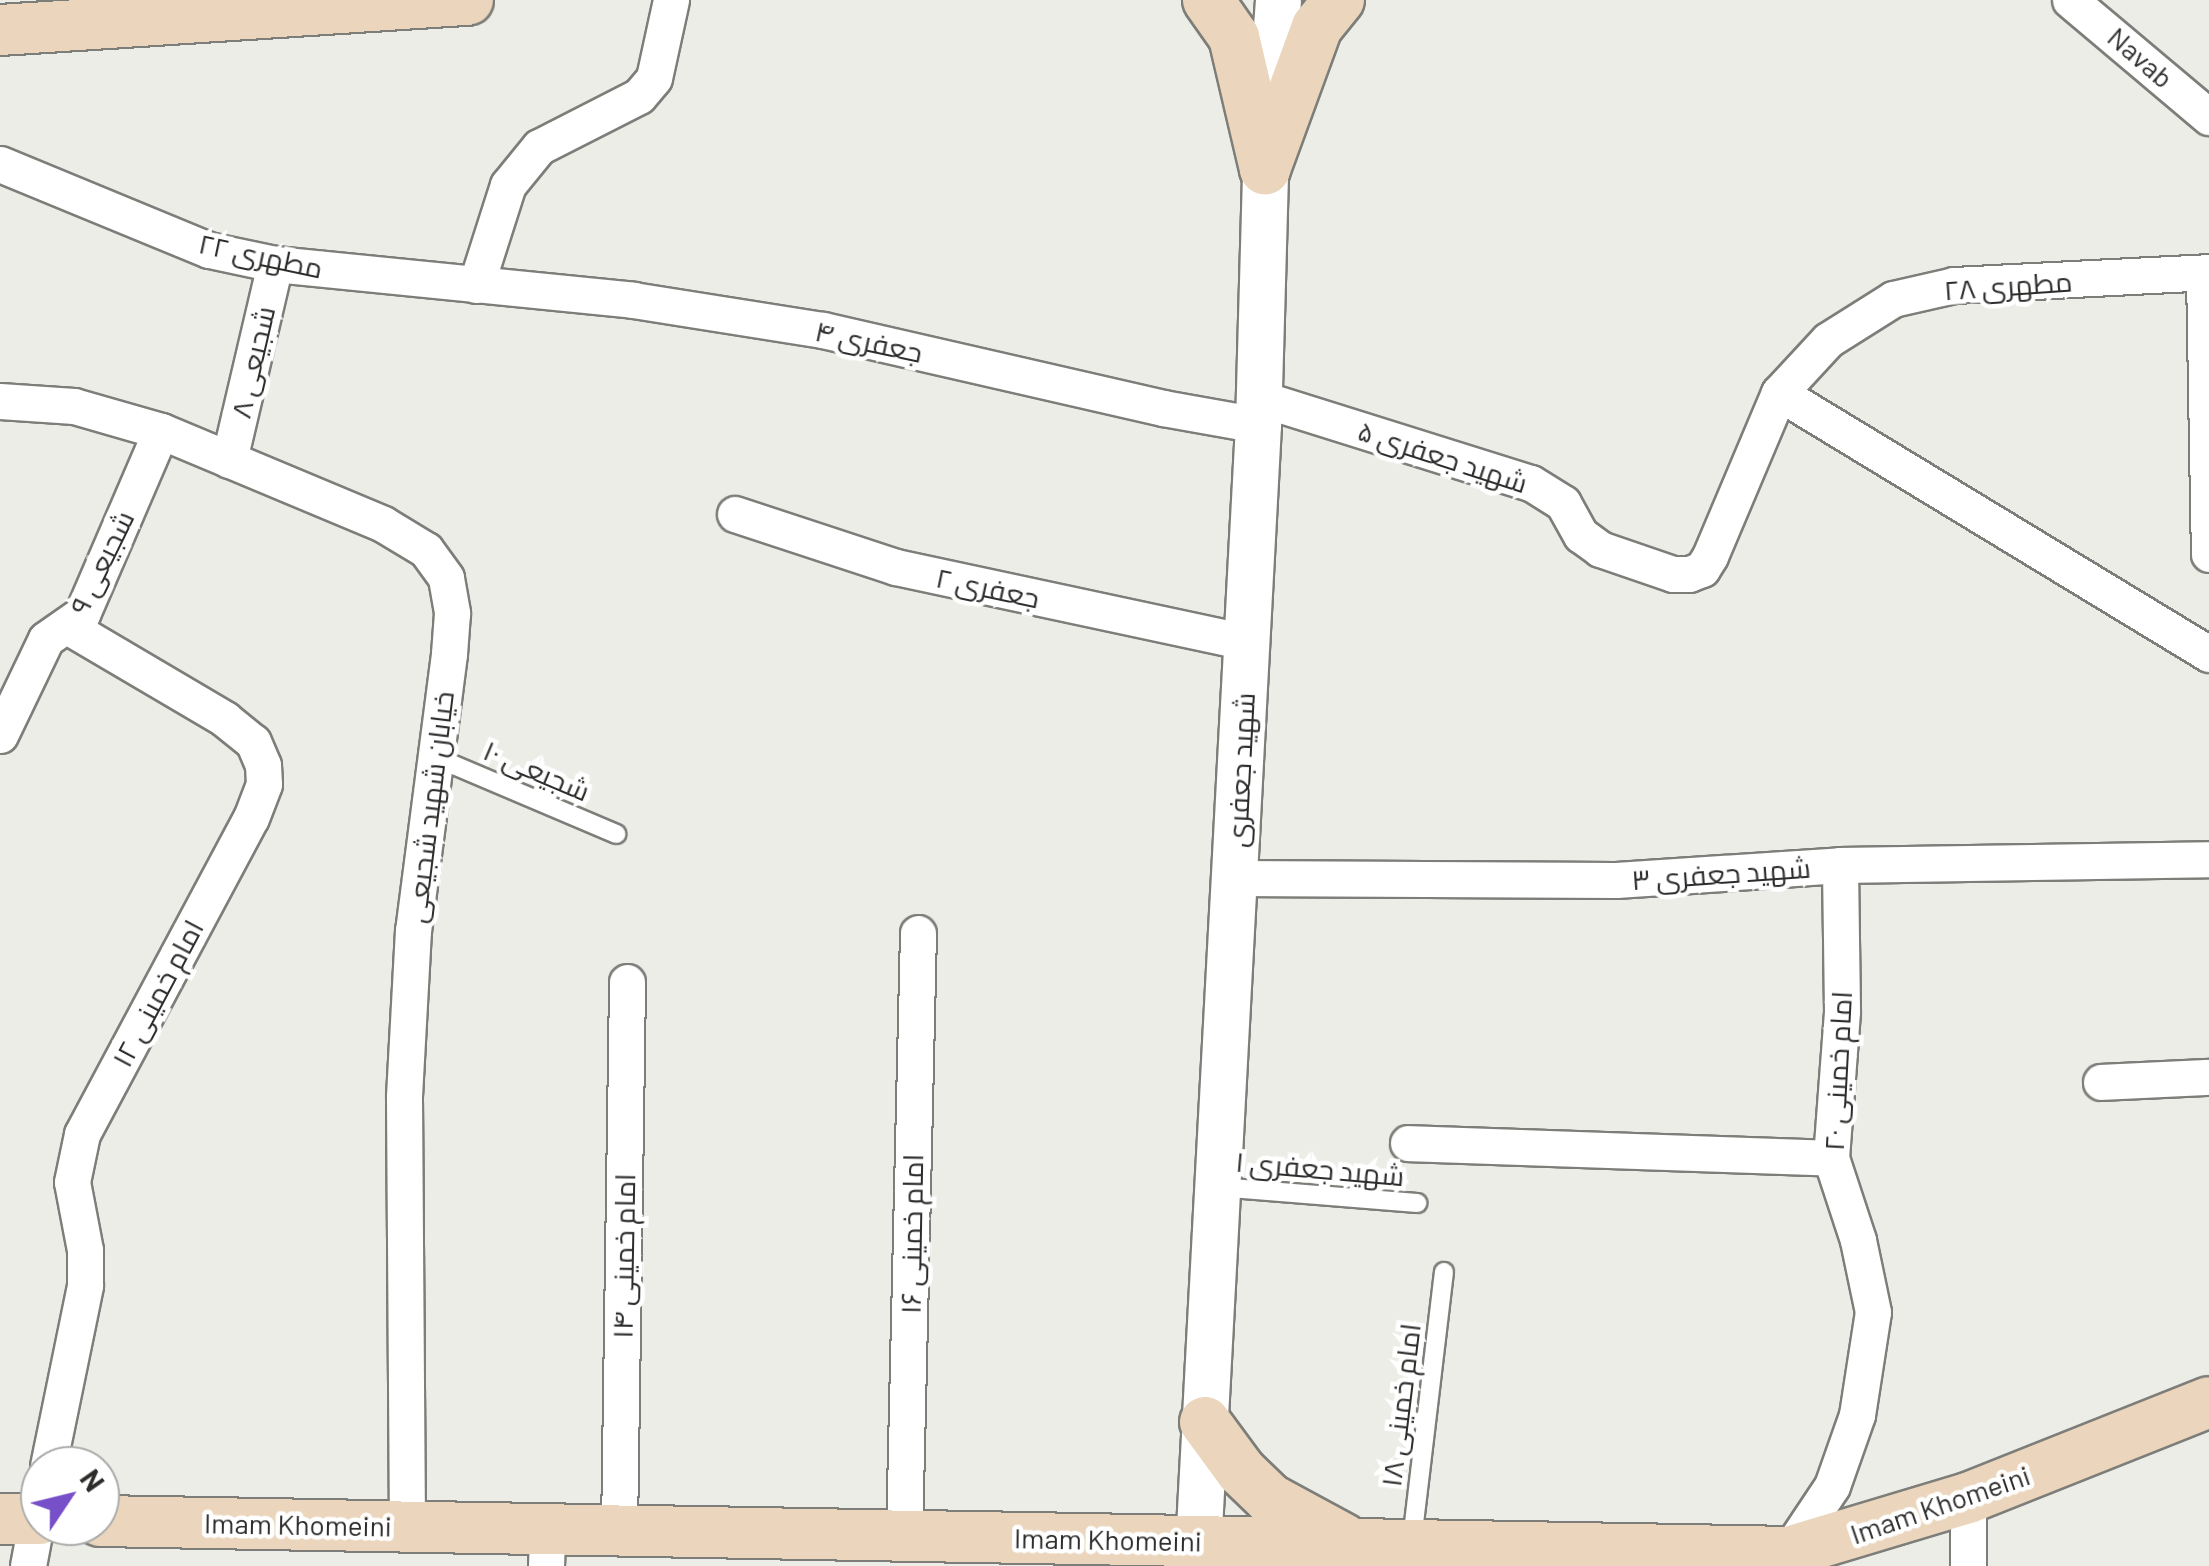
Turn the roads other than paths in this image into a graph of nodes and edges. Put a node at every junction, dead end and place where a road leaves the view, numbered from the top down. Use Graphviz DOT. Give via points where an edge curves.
graph roads {
  1 [pos="468,0"];
  2 [pos="671,0"];
  3 [pos="1208,0"];
  4 [pos="1278,0"];
  5 [pos="1340,0"];
  6 [pos="2070,0"];
  7 [pos="0,30"];
  8 [pos="2209,117"];
  9 [pos="0,164"];
  10 [pos="1265,170"];
  11 [pos="276,264"];
  12 [pos="2206,272"];
  13 [pos="476,285"];
  14 [pos="1779,393"];
  15 [pos="0,402"];
  16 [pos="1259,412"];
  17 [pos="161,431"];
  18 [pos="229,460"];
  19 [pos="2208,466"];
  20 [pos="735,514"];
  21 [pos="2209,554"];
  22 [pos="1710,556"];
  23 [pos="67,626"];
  24 [pos="1246,642"];
  25 [pos="2209,654"];
  26 [pos="0,735"];
  27 [pos="435,757"];
  28 [pos="616,834"];
  29 [pos="2209,859"];
  30 [pos="1840,865"];
  31 [pos="1234,878"];
  32 [pos="918,933"];
  33 [pos="626,982"];
  34 [pos="2209,1077"];
  35 [pos="2101,1082"];
  36 [pos="1408,1143"];
  37 [pos="1830,1158"];
  38 [pos="1218,1188"];
  39 [pos="1417,1204"];
  40 [pos="1444,1272"];
  41 [pos="2209,1402"];
  42 [pos="1205,1422"];
  43 [pos="52,1446"];
  44 [pos="1968,1498"];
  45 [pos="120,1520"];
  46 [pos="407,1526"];
  47 [pos="620,1530"];
  48 [pos="904,1535"];
  49 [pos="1411,1545"];
  50 [pos="547,1547"];
  51 [pos="822,1550"];
  52 [pos="1788,1552"];
  53 [pos="1198,1553"];
  54 [pos="1338,1555"];
  55 [pos="1462,1556"];
  56 [pos="1968,1566"];
  1 -- 7 [label="main road"];
  2 -- 13 [label="street" via="654,78 640,96 539,147 508,185"];
  3 -- 10 [label="main road" via="1234,37"];
  4 -- 10 [label="street, شهید جعفری"];
  5 -- 10 [label="main road" via="1317,27"];
  6 -- 8 [label="street, Navab"];
  9 -- 11 [label="street, مطهری ۲۲" via="209,250"];
  10 -- 16 [label="street, شهید جعفری"];
  11 -- 13 [label="street, مطهری ۲۲"];
  11 -- 18 [label="street, شجیعی ۸"];
  12 -- 14 [label="street, مطهری ۲۸" via="1954,285 1894,299 1828,340"];
  12 -- 19 [label="street"];
  13 -- 16 [label="street, جعفری ۴" via="634,300 823,330 1163,408"];
  14 -- 22 [label="street, مطهری ۲۸"];
  14 -- 25 [label="street"];
  15 -- 17 [label="street, خیابان شهید شجیعی" via="74,406"];
  16 -- 22 [label="street, شهید جعفری ۵" via="1531,483 1563,503 1581,535 1600,549 1673,574 1702,568"];
  16 -- 24 [label="street, شهید جعفری"];
  17 -- 18 [label="street, خیابان شهید شجیعی"];
  17 -- 23 [label="street, شجیعی ۹" via="82,614"];
  18 -- 27 [label="street, خیابان شهید شجیعی" via="383,524 426,550 446,578 452,613"];
  19 -- 21 [label="street"];
  20 -- 24 [label="street, جعفری ۲" via="896,568"];
  23 -- 26 [label="street, شجیعی ۹" via="39,650"];
  23 -- 43 [label="street, امام خمینی ۱۲" via="225,719 252,742 264,784 82,1134 72,1182 86,1285"];
  24 -- 31 [label="street, شهید جعفری"];
  27 -- 28 [label="lane, شجیعی ۱۰"];
  27 -- 46 [label="street, خیابان شهید شجیعی" via="412,930 404,1098"];
  29 -- 30 [label="street, شهید جعفری ۳"];
  30 -- 31 [label="street, شهید جعفری ۳" via="1616,880"];
  30 -- 37 [label="street, امام خمینی ۲۰" via="1842,1010"];
  31 -- 38 [label="street, شهید جعفری"];
  32 -- 48 [label="street, امام خمینی ۱۶"];
  33 -- 47 [label="street, امام خمینی ۱۴"];
  34 -- 35 [label="street"];
  36 -- 37 [label="street"];
  37 -- 52 [label="street, امام خمینی ۲۰" via="1874,1312 1857,1415 1832,1486"];
  38 -- 39 [label="lane, شهید جعفری ۱"];
  38 -- 42 [label="street, شهید جعفری"];
  40 -- 49 [label="lane, امام خمینی ۱۸"];
  41 -- 44 [label="main road, Imam Khomeini"];
  42 -- 53 [label="street, شهید جعفری"];
  42 -- 54 [label="main road" via="1270,1499"];
  44 -- 52 [label="main road, Imam Khomeini"];
  44 -- 56 [label="street"];
  45 -- 46 [label="main road, Imam Khomeini"];
  46 -- 50 [label="main road, Imam Khomeini"];
  47 -- 50 [label="main road, Imam Khomeini"];
  47 -- 51 [label="main road, Imam Khomeini"];
  48 -- 51 [label="main road, Imam Khomeini"];
  48 -- 53 [label="main road, Imam Khomeini"];
  49 -- 54 [label="main road, Imam Khomeini"];
  49 -- 55 [label="main road, Imam Khomeini"];
  52 -- 55 [label="main road, Imam Khomeini"];
  53 -- 54 [label="main road, Imam Khomeini"];
}
